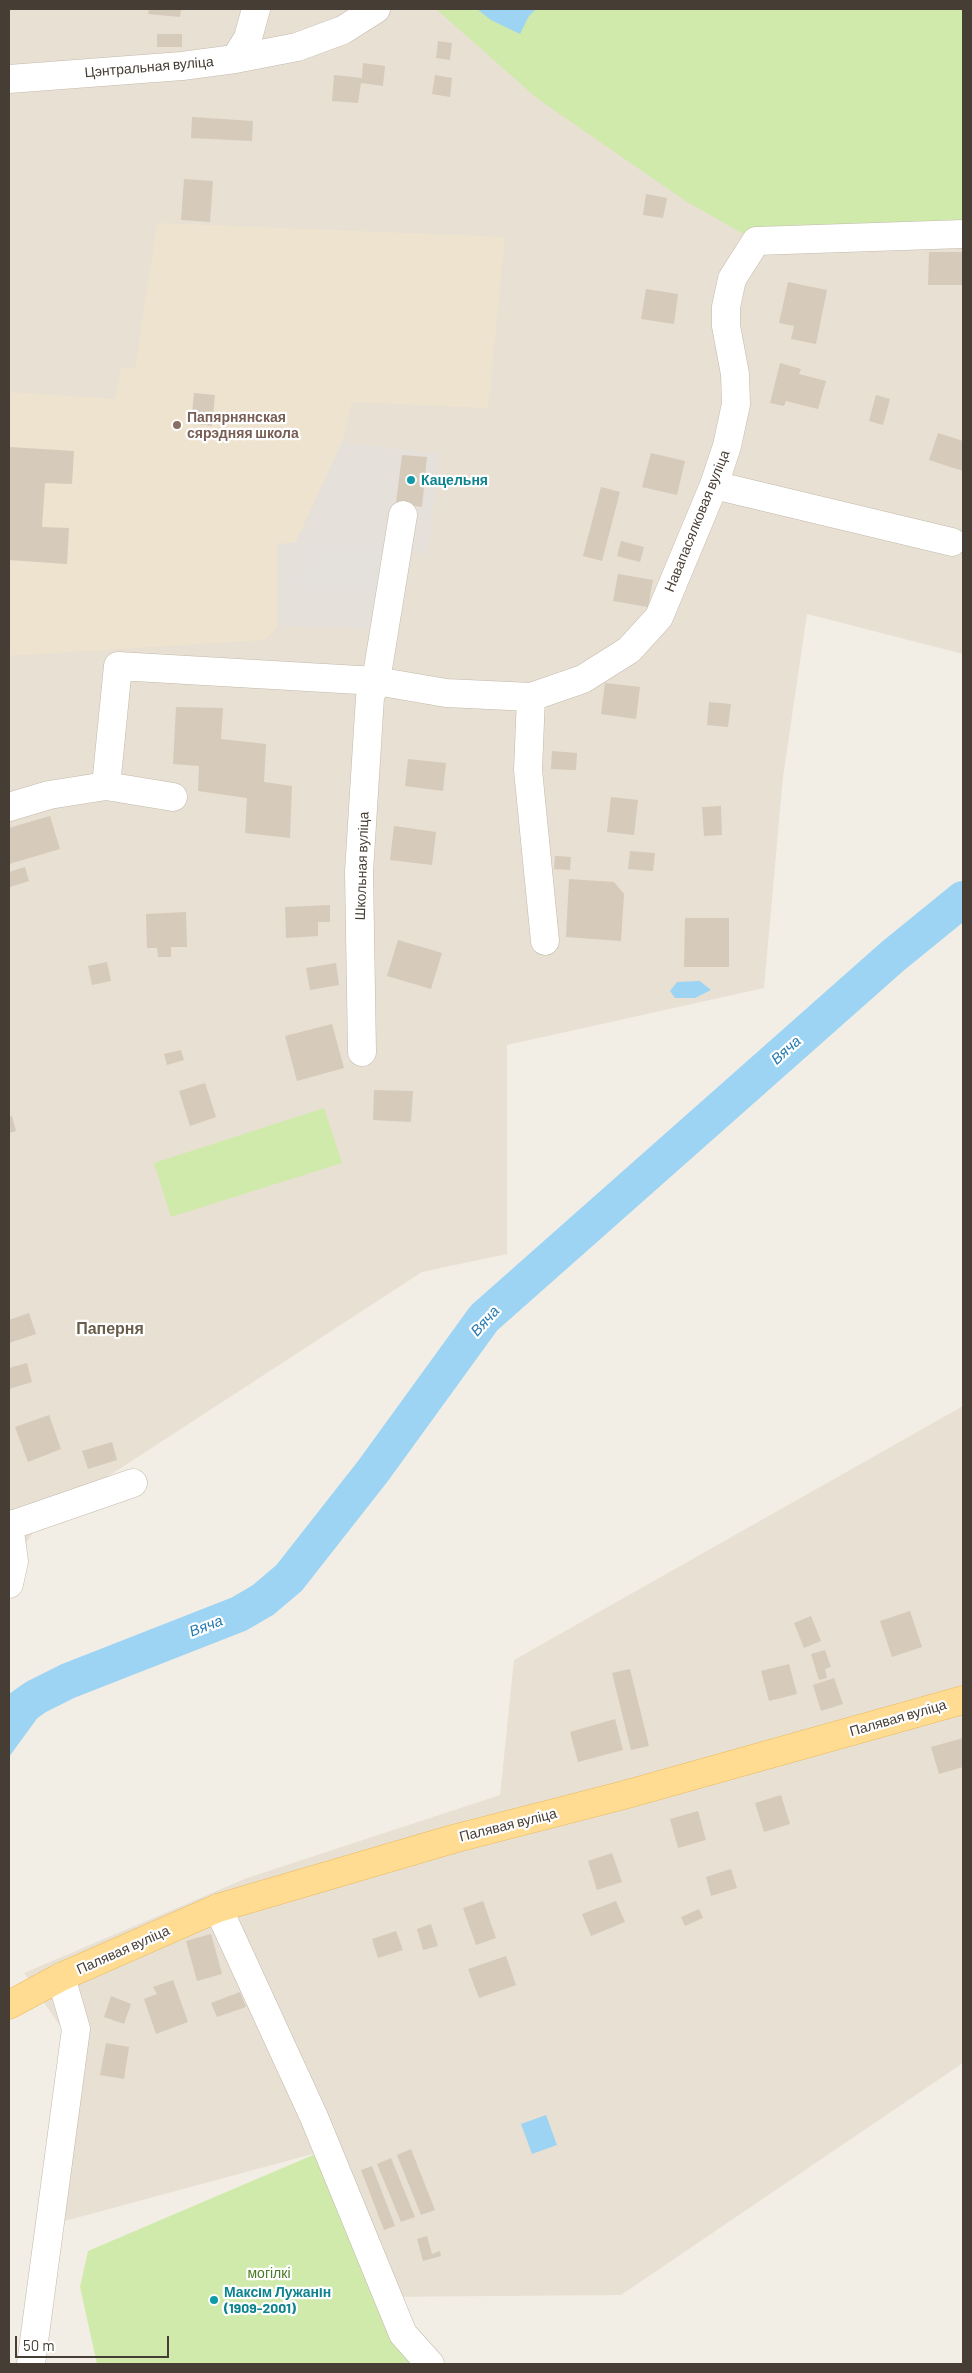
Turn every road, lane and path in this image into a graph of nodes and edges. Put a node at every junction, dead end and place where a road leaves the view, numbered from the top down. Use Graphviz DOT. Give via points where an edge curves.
graph roads {
  1 [pos="256,9"];
  2 [pos="376,9"];
  3 [pos="235,59"];
  4 [pos="9,79"];
  5 [pos="963,234"];
  6 [pos="714,485"];
  7 [pos="403,515"];
  8 [pos="952,542"];
  9 [pos="376,681"];
  10 [pos="531,697"];
  11 [pos="106,786"];
  12 [pos="173,797"];
  13 [pos="9,807"];
  14 [pos="545,941"];
  15 [pos="362,1052"];
  16 [pos="133,1483"];
  17 [pos="9,1525"];
  18 [pos="9,1584"];
  19 [pos="963,1700"];
  20 [pos="218,1908"];
  21 [pos="61,1977"];
  22 [pos="9,2006"];
  23 [pos="38,2362"];
  24 [pos="430,2364"];
  1 -- 3 [label="street" via="248,38"];
  2 -- 3 [label="street, Цэнтральная вуліца" via="343,30 297,47"];
  3 -- 4 [label="street, Цэнтральная вуліца"];
  5 -- 6 [label="street, Навапасялковая вуліца" via="756,241 732,279 726,307 736,404"];
  6 -- 8 [label="street"];
  6 -- 10 [label="street, Навапасялковая вуліца" via="659,616 628,650 583,679"];
  7 -- 9 [label="street, Школьная вуліца"];
  9 -- 10 [label="street" via="446,693"];
  9 -- 11 [label="street" via="118,666"];
  9 -- 15 [label="street, Школьная вуліца" via="370,697 359,872"];
  10 -- 14 [label="street" via="528,770"];
  11 -- 12 [label="street"];
  11 -- 13 [label="street" via="50,795"];
  16 -- 17 [label="street"];
  17 -- 18 [label="street" via="14,1561"];
  19 -- 20 [label="main road, Палявая вуліца" via="624,1795 453,1839"];
  20 -- 21 [label="main road, Палявая вуліца"];
  20 -- 24 [label="street" via="314,2117 403,2334"];
  21 -- 22 [label="main road, Палявая вуліца"];
  21 -- 23 [label="street" via="76,2029"];
}
